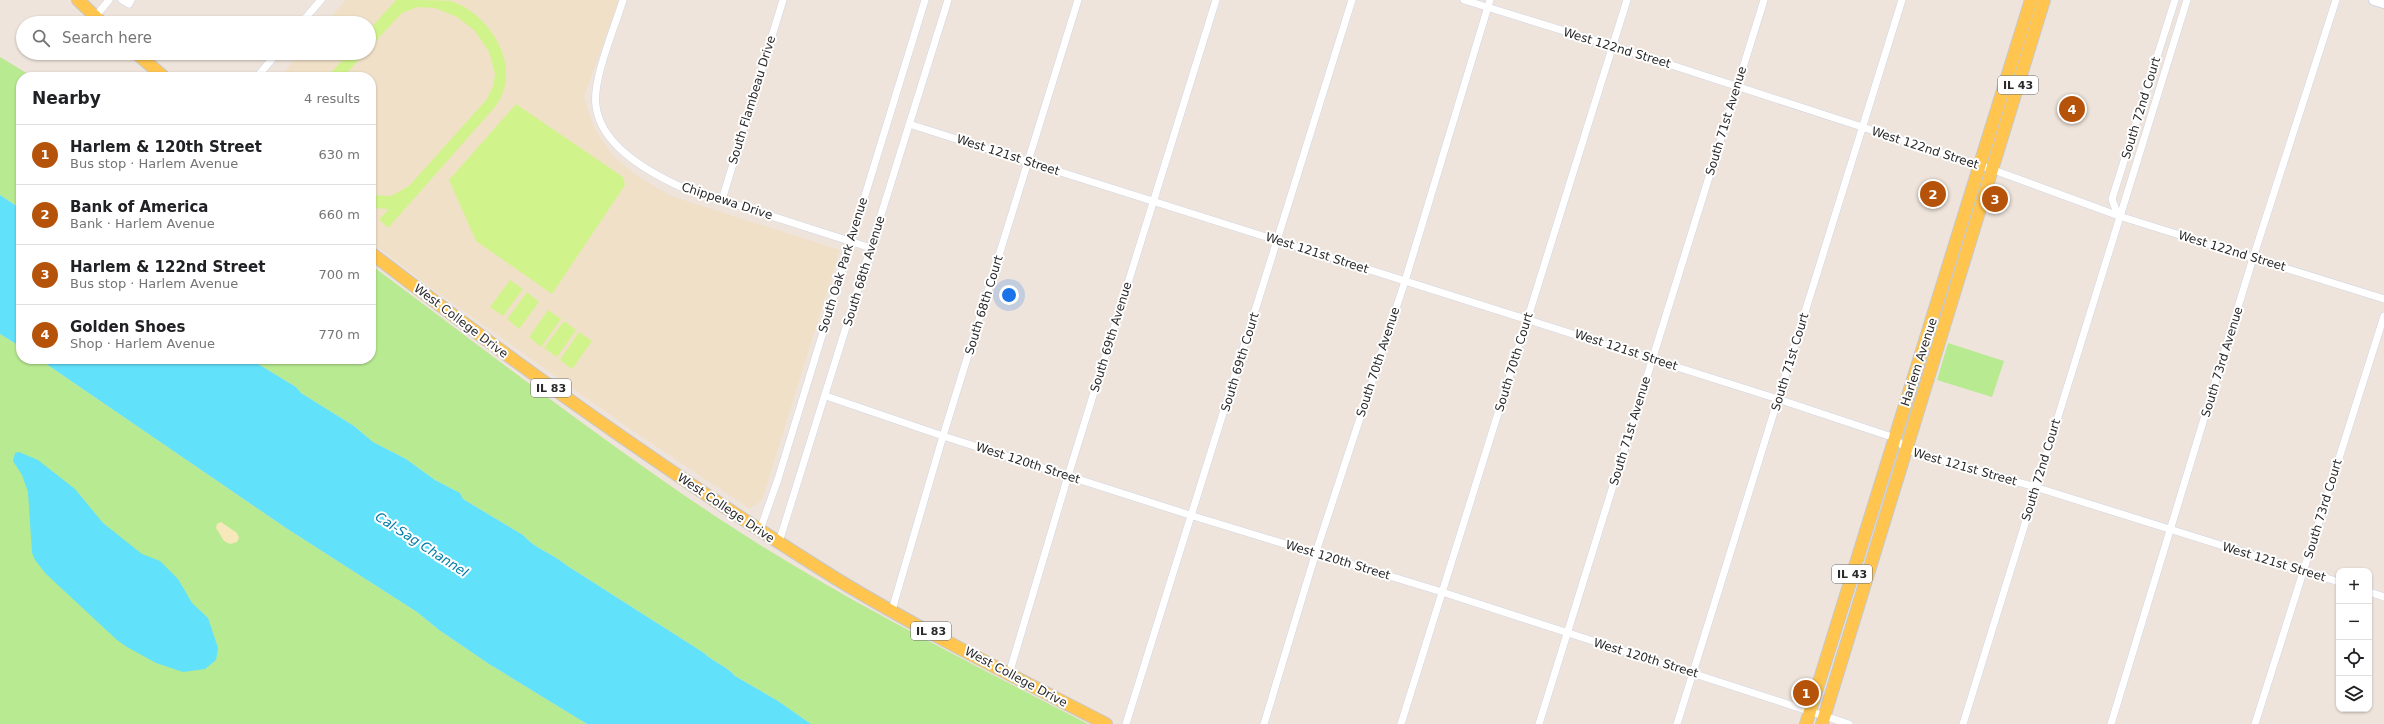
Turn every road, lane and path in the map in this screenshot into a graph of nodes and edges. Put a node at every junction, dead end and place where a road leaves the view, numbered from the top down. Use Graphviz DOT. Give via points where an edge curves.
graph roads {
  1 [pos="78,0"];
  2 [pos="109,0"];
  3 [pos="122,0"];
  4 [pos="131,0"];
  5 [pos="321,0"];
  6 [pos="623,0"];
  7 [pos="783,0"];
  8 [pos="926,0"];
  9 [pos="948,0"];
  10 [pos="1078,0"];
  11 [pos="1216,0"];
  12 [pos="1352,0"];
  13 [pos="1464,0"];
  14 [pos="1490,0"];
  15 [pos="1627,0"];
  16 [pos="1764,0"];
  17 [pos="1902,0"];
  18 [pos="2031,0"];
  19 [pos="2044,0"];
  20 [pos="2175,0"];
  21 [pos="2187,0"];
  22 [pos="2336,0"];
  23 [pos="2374,0"];
  24 [pos="2384,3"];
  25 [pos="1488,8"];
  26 [pos="95,16"];
  27 [pos="101,16"];
  28 [pos="307,16"];
  29 [pos="1613,46"];
  30 [pos="144,60"];
  31 [pos="271,60"];
  32 [pos="158,72"];
  33 [pos="261,72"];
  34 [pos="1737,86"];
  35 [pos="909,124"];
  36 [pos="1862,127"];
  37 [pos="1029,162"];
  38 [pos="1986,168"];
  39 [pos="722,200"];
  40 [pos="1153,201"];
  41 [pos="2118,216"];
  42 [pos="850,241"];
  43 [pos="1278,241"];
  44 [pos="871,248"];
  45 [pos="376,257"];
  46 [pos="2253,258"];
  47 [pos="1405,281"];
  48 [pos="2384,299"];
  49 [pos="2384,316"];
  50 [pos="1527,319"];
  51 [pos="1652,359"];
  52 [pos="826,396"];
  53 [pos="1778,399"];
  54 [pos="943,436"];
  55 [pos="1895,438"];
  56 [pos="1907,450"];
  57 [pos="1068,476"];
  58 [pos="2035,488"];
  59 [pos="1192,516"];
  60 [pos="760,530"];
  61 [pos="2172,530"];
  62 [pos="779,542"];
  63 [pos="1316,552"];
  64 [pos="2304,571"];
  65 [pos="2336,581"];
  66 [pos="1442,592"];
  67 [pos="2372,593"];
  68 [pos="2384,596"];
  69 [pos="892,610"];
  70 [pos="1568,634"];
  71 [pos="1693,672"];
  72 [pos="1009,674"];
  73 [pos="1810,710"];
  74 [pos="1823,720"];
  75 [pos="1106,724"];
  76 [pos="1126,724"];
  77 [pos="1264,724"];
  78 [pos="1401,724"];
  79 [pos="1539,724"];
  80 [pos="1677,724"];
  81 [pos="1806,724"];
  82 [pos="1849,724"];
  83 [pos="1963,724"];
  84 [pos="2111,724"];
  85 [pos="2255,724"];
  1 -- 26 [label="main road"];
  2 -- 27 [label="street"];
  3 -- 4 [label="street" via="129,4"];
  5 -- 28 [label="street"];
  6 -- 39 [label="street, Chippewa Drive" via="597,83 596,106 601,124 616,144 655,175 681,187"];
  7 -- 39 [label="street, South Flambeau Drive"];
  8 -- 42 [label="street, South Oak Park Avenue"];
  9 -- 35 [label="street, South 68th Avenue"];
  10 -- 37 [label="street, South 68th Court"];
  11 -- 40 [label="street, South 69th Avenue"];
  12 -- 43 [label="street, South 69th Court"];
  13 -- 25 [label="street, West 122nd Street"];
  14 -- 25 [label="street, South 70th Avenue"];
  15 -- 29 [label="street, South 70th Court"];
  16 -- 34 [label="street, South 71st Avenue"];
  17 -- 36 [label="street, South 71st Court"];
  18 -- 38 [label="main road, Harlem Avenue / IL 43"];
  19 -- 38 [label="main road, Harlem Avenue / IL 43"];
  20 -- 41 [label="street, South 72nd Court" via="2112,199"];
  21 -- 41 [label="street, South 72nd Court"];
  22 -- 46 [label="street, South 73rd Avenue"];
  23 -- 24 [label="street"];
  25 -- 29 [label="street, West 122nd Street"];
  25 -- 47 [label="street, South 70th Avenue"];
  29 -- 34 [label="street, West 122nd Street"];
  29 -- 50 [label="street, South 70th Court"];
  30 -- 32 [label="main road"];
  31 -- 33 [label="street"];
  34 -- 36 [label="street, West 122nd Street"];
  34 -- 51 [label="street, South 71st Avenue"];
  35 -- 37 [label="street, West 121st Street"];
  35 -- 44 [label="street, South 68th Avenue"];
  36 -- 38 [label="street, West 122nd Street"];
  36 -- 53 [label="street, South 71st Court"];
  37 -- 40 [label="street, West 121st Street"];
  37 -- 54 [label="street, South 68th Court"];
  38 -- 41 [label="street, West 122nd Street"];
  38 -- 55 [label="main road, Harlem Avenue / IL 43"];
  38 -- 56 [label="main road, Harlem Avenue / IL 43"];
  39 -- 42 [label="street, Chippewa Drive"];
  40 -- 43 [label="street, West 121st Street"];
  40 -- 57 [label="street, South 69th Avenue"];
  41 -- 46 [label="street, West 122nd Street"];
  41 -- 58 [label="street, South 72nd Court"];
  42 -- 44 [label="street, Chippewa Drive"];
  42 -- 60 [label="street, South Oak Park Avenue" via="778,479"];
  43 -- 47 [label="street, West 121st Street"];
  43 -- 59 [label="street, South 69th Court"];
  44 -- 52 [label="street, South 68th Avenue"];
  45 -- 60 [label="main road, West College Drive / IL 83" via="600,423"];
  46 -- 48 [label="street, West 122nd Street"];
  46 -- 61 [label="street, South 73rd Avenue"];
  47 -- 50 [label="street, West 121st Street"];
  47 -- 63 [label="street, South 70th Avenue"];
  49 -- 64 [label="street, South 73rd Court"];
  50 -- 51 [label="street, West 121st Street"];
  50 -- 66 [label="street, South 70th Court"];
  51 -- 53 [label="street, West 121st Street"];
  51 -- 70 [label="street, South 71st Avenue"];
  52 -- 54 [label="street, West 120th Street"];
  52 -- 62 [label="street, South 68th Avenue"];
  53 -- 55 [label="street, West 121st Street"];
  53 -- 71 [label="street, South 71st Court"];
  54 -- 57 [label="street, West 120th Street"];
  54 -- 69 [label="street, South 68th Court"];
  55 -- 56 [label="street, West 121st Street"];
  55 -- 73 [label="main road, Harlem Avenue / IL 43"];
  56 -- 58 [label="street, West 121st Street"];
  56 -- 74 [label="main road, Harlem Avenue / IL 43"];
  57 -- 59 [label="street, West 120th Street"];
  57 -- 72 [label="street, South 69th Avenue"];
  58 -- 61 [label="street, West 121st Street"];
  58 -- 83 [label="street, South 72nd Court"];
  59 -- 63 [label="street, West 120th Street"];
  59 -- 76 [label="street, South 69th Court"];
  60 -- 62 [label="main road, West College Drive / IL 83"];
  61 -- 64 [label="street, West 121st Street"];
  61 -- 84 [label="street, South 73rd Avenue"];
  62 -- 69 [label="main road, West College Drive / IL 83"];
  63 -- 66 [label="street, West 120th Street"];
  63 -- 77 [label="street, South 70th Avenue"];
  64 -- 65 [label="street, West 121st Street"];
  64 -- 85 [label="street, South 73rd Court"];
  66 -- 70 [label="street, West 120th Street"];
  66 -- 78 [label="street, South 70th Court"];
  67 -- 68 [label="street"];
  69 -- 72 [label="main road, West College Drive / IL 83"];
  70 -- 71 [label="street, West 120th Street"];
  70 -- 79 [label="street, South 71st Avenue"];
  71 -- 73 [label="street, West 120th Street"];
  71 -- 80 [label="street, South 71st Court"];
  72 -- 75 [label="main road, West College Drive / IL 83"];
  73 -- 74 [label="street, West 120th Street"];
  73 -- 81 [label="main road, Harlem Avenue / IL 43"];
  74 -- 82 [label="street, West 120th Street"];
}
